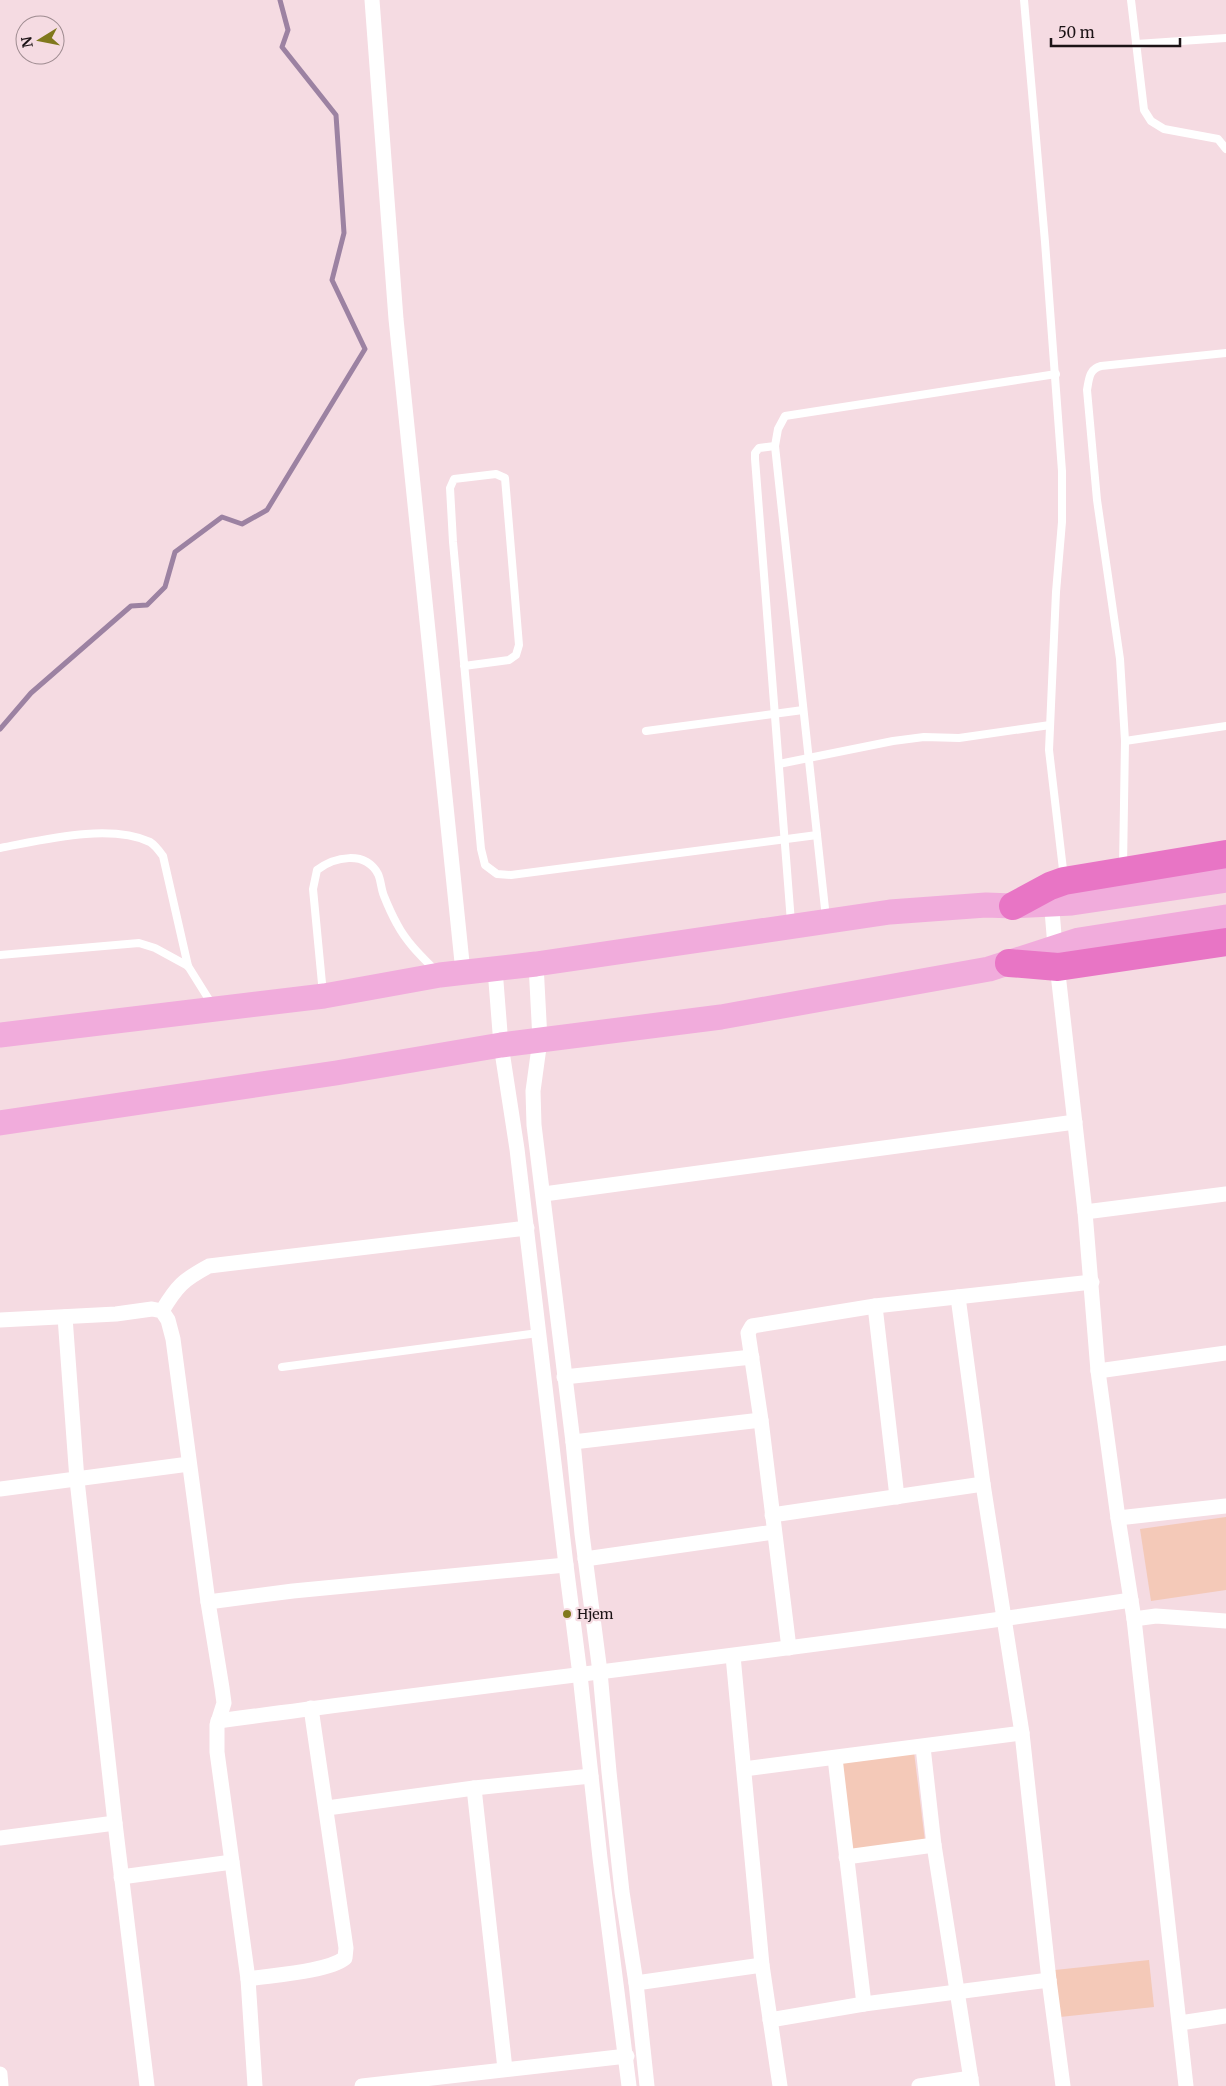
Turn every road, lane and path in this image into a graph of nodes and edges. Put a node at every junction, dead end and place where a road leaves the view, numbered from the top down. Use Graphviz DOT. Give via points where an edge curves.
graph roads {
  1 [pos="372,0"];
  2 [pos="1024,0"];
  3 [pos="1131,0"];
  4 [pos="1226,38"];
  5 [pos="1136,44"];
  6 [pos="1226,149"];
  7 [pos="1226,353"];
  8 [pos="1056,374"];
  9 [pos="775,446"];
  10 [pos="464,666"];
  11 [pos="804,710"];
  12 [pos="775,713"];
  13 [pos="1050,725"];
  14 [pos="1226,726"];
  15 [pos="646,731"];
  16 [pos="1125,741"];
  17 [pos="809,757"];
  18 [pos="779,764"];
  19 [pos="817,835"];
  20 [pos="785,838"];
  21 [pos="0,848"];
  22 [pos="1226,854"];
  23 [pos="1123,871"];
  24 [pos="1226,880"];
  25 [pos="1055,890"];
  26 [pos="1013,906"];
  27 [pos="1226,917"];
  28 [pos="827,921"];
  29 [pos="791,926"];
  30 [pos="1226,942"];
  31 [pos="0,955"];
  32 [pos="1056,957"];
  33 [pos="1010,963"];
  34 [pos="536,964"];
  35 [pos="188,966"];
  36 [pos="495,969"];
  37 [pos="451,974"];
  38 [pos="324,996"];
  39 [pos="214,1008"];
  40 [pos="0,1035"];
  41 [pos="540,1040"];
  42 [pos="501,1045"];
  43 [pos="1075,1122"];
  44 [pos="0,1123"];
  45 [pos="544,1194"];
  46 [pos="1226,1194"];
  47 [pos="1085,1212"];
  48 [pos="527,1228"];
  49 [pos="1092,1282"];
  50 [pos="958,1297"];
  51 [pos="875,1306"];
  52 [pos="162,1311"];
  53 [pos="66,1317"];
  54 [pos="0,1320"];
  55 [pos="538,1333"];
  56 [pos="1226,1353"];
  57 [pos="752,1358"];
  58 [pos="282,1367"];
  59 [pos="1098,1371"];
  60 [pos="564,1377"];
  61 [pos="761,1420"];
  62 [pos="573,1442"];
  63 [pos="189,1464"];
  64 [pos="77,1480"];
  65 [pos="982,1484"];
  66 [pos="0,1489"];
  67 [pos="897,1496"];
  68 [pos="1226,1506"];
  69 [pos="772,1515"];
  70 [pos="1118,1518"];
  71 [pos="774,1532"];
  72 [pos="585,1559"];
  73 [pos="566,1565"];
  74 [pos="1131,1600"];
  75 [pos="208,1602"];
  76 [pos="1134,1619"];
  77 [pos="1003,1620"];
  78 [pos="1226,1621"];
  79 [pos="789,1648"];
  80 [pos="733,1656"];
  81 [pos="600,1672"];
  82 [pos="580,1675"];
  83 [pos="311,1708"];
  84 [pos="218,1721"];
  85 [pos="1022,1733"];
  86 [pos="923,1747"];
  87 [pos="835,1758"];
  88 [pos="744,1769"];
  89 [pos="591,1776"];
  90 [pos="474,1788"];
  91 [pos="327,1808"];
  92 [pos="115,1823"];
  93 [pos="0,1838"];
  94 [pos="934,1845"];
  95 [pos="846,1856"];
  96 [pos="232,1862"];
  97 [pos="122,1877"];
  98 [pos="762,1965"];
  99 [pos="248,1979"];
  100 [pos="1049,1980"];
  101 [pos="636,1983"];
  102 [pos="958,1992"];
  103 [pos="864,2004"];
  104 [pos="1226,2016"];
  105 [pos="770,2020"];
  106 [pos="1180,2023"];
  107 [pos="626,2056"];
  108 [pos="505,2069"];
  109 [pos="0,2074"];
  110 [pos="971,2082"];
  111 [pos="1,2086"];
  112 [pos="146,2086"];
  113 [pos="255,2086"];
  114 [pos="362,2086"];
  115 [pos="629,2086"];
  116 [pos="647,2086"];
  117 [pos="780,2086"];
  118 [pos="919,2086"];
  119 [pos="1063,2086"];
  120 [pos="1186,2086"];
  1 -- 37 [label="street"];
  2 -- 8 [label="lane"];
  3 -- 5 [label="lane"];
  4 -- 5 [label="lane"];
  5 -- 6 [label="lane" via="1144,110 1151,121 1164,129 1218,139"];
  7 -- 16 [label="lane" via="1101,366 1090,374 1087,390 1097,500 1120,659"];
  8 -- 9 [label="lane" via="785,416 778,429"];
  8 -- 13 [label="lane" via="1062,522"];
  9 -- 11 [label="lane"];
  9 -- 12 [label="lane" via="759,448 755,453"];
  10 -- 10 [label="lane" via="450,488 454,479 496,474 505,478 519,644 516,654 508,660"];
  10 -- 20 [label="lane" via="481,849 485,865 490,870 511,875"];
  11 -- 12 [label="lane"];
  11 -- 17 [label="lane"];
  12 -- 15 [label="lane"];
  12 -- 18 [label="lane"];
  13 -- 17 [label="lane" via="959,738 893,741"];
  13 -- 25 [label="lane"];
  14 -- 16 [label="lane"];
  16 -- 23 [label="lane"];
  17 -- 18 [label="lane"];
  17 -- 19 [label="lane"];
  18 -- 20 [label="lane"];
  19 -- 20 [label="lane"];
  19 -- 28 [label="lane"];
  20 -- 29 [label="lane"];
  21 -- 35 [label="lane" via="67,836 120,834 152,843 163,856"];
  22 -- 23 [label="highway"];
  23 -- 25 [label="highway"];
  24 -- 25 [label="main road" via="1072,902"];
  25 -- 26 [label="highway"];
  25 -- 32 [label="street"];
  26 -- 28 [label="main road" via="917,910"];
  27 -- 32 [label="main road" via="1079,940"];
  28 -- 29 [label="main road"];
  29 -- 34 [label="main road"];
  30 -- 32 [label="highway"];
  31 -- 35 [label="lane" via="139,943"];
  32 -- 33 [label="highway"];
  32 -- 43 [label="street"];
  33 -- 41 [label="main road" via="730,1015"];
  34 -- 36 [label="main road"];
  34 -- 41 [label="street"];
  35 -- 39 [label="lane"];
  36 -- 37 [label="main road"];
  36 -- 42 [label="street"];
  37 -- 38 [label="main road"];
  37 -- 38 [label="lane" via="411,946 397,925 378,874 369,864 359,858 342,858 317,870 313,889"];
  38 -- 39 [label="main road"];
  39 -- 40 [label="main road"];
  41 -- 42 [label="main road"];
  41 -- 45 [label="street" via="533,1091 534,1125"];
  42 -- 44 [label="main road"];
  42 -- 48 [label="street"];
  43 -- 45 [label="street"];
  43 -- 47 [label="street"];
  45 -- 60 [label="street"];
  46 -- 47 [label="street"];
  47 -- 49 [label="street"];
  48 -- 52 [label="street" via="209,1266 175,1289"];
  48 -- 55 [label="street"];
  49 -- 50 [label="street"];
  49 -- 59 [label="street"];
  50 -- 51 [label="street"];
  50 -- 65 [label="street"];
  51 -- 57 [label="street" via="752,1326 748,1332"];
  51 -- 67 [label="street"];
  52 -- 53 [label="street" via="152,1309"];
  52 -- 63 [label="street" via="173,1339"];
  53 -- 54 [label="street"];
  53 -- 64 [label="street"];
  55 -- 58 [label="lane"];
  55 -- 73 [label="street"];
  56 -- 59 [label="street"];
  57 -- 60 [label="street"];
  57 -- 61 [label="street"];
  59 -- 70 [label="street"];
  60 -- 62 [label="street"];
  61 -- 62 [label="street"];
  61 -- 69 [label="street"];
  62 -- 72 [label="street"];
  63 -- 64 [label="street"];
  63 -- 75 [label="street"];
  64 -- 66 [label="street"];
  64 -- 92 [label="street"];
  65 -- 67 [label="street"];
  65 -- 77 [label="street"];
  67 -- 69 [label="street"];
  68 -- 70 [label="street"];
  69 -- 71 [label="street"];
  70 -- 74 [label="street"];
  71 -- 72 [label="street"];
  71 -- 79 [label="street"];
  72 -- 81 [label="street"];
  73 -- 75 [label="street"];
  73 -- 82 [label="street"];
  74 -- 76 [label="street"];
  74 -- 77 [label="street"];
  75 -- 84 [label="street" via="224,1703"];
  76 -- 78 [label="street" via="1156,1616"];
  76 -- 106 [label="street"];
  77 -- 79 [label="street"];
  77 -- 85 [label="street"];
  79 -- 80 [label="street"];
  80 -- 81 [label="street"];
  80 -- 88 [label="street"];
  81 -- 82 [label="street"];
  81 -- 101 [label="street" via="622,1892"];
  82 -- 83 [label="street"];
  82 -- 89 [label="street"];
  83 -- 84 [label="street"];
  83 -- 91 [label="street"];
  84 -- 96 [label="street" via="217,1752"];
  85 -- 86 [label="street"];
  85 -- 100 [label="street"];
  86 -- 87 [label="street"];
  86 -- 94 [label="street"];
  87 -- 88 [label="street"];
  87 -- 95 [label="street"];
  88 -- 98 [label="street"];
  89 -- 90 [label="street"];
  89 -- 107 [label="street"];
  90 -- 91 [label="street"];
  90 -- 108 [label="street"];
  91 -- 99 [label="street" via="345,1958 323,1968"];
  92 -- 93 [label="street"];
  92 -- 97 [label="street"];
  94 -- 95 [label="street"];
  94 -- 102 [label="street"];
  95 -- 103 [label="street"];
  96 -- 97 [label="street"];
  96 -- 99 [label="street"];
  97 -- 112 [label="street"];
  98 -- 101 [label="street"];
  98 -- 105 [label="street"];
  99 -- 113 [label="street"];
  100 -- 102 [label="street"];
  100 -- 119 [label="street"];
  101 -- 116 [label="street"];
  102 -- 103 [label="street"];
  102 -- 110 [label="street"];
  103 -- 105 [label="street"];
  104 -- 106 [label="street"];
  105 -- 117 [label="street"];
  106 -- 120 [label="street"];
  107 -- 108 [label="street"];
  107 -- 115 [label="street"];
  108 -- 114 [label="street"];
  109 -- 111 [label="street"];
  110 -- 118 [label="street"];
}
